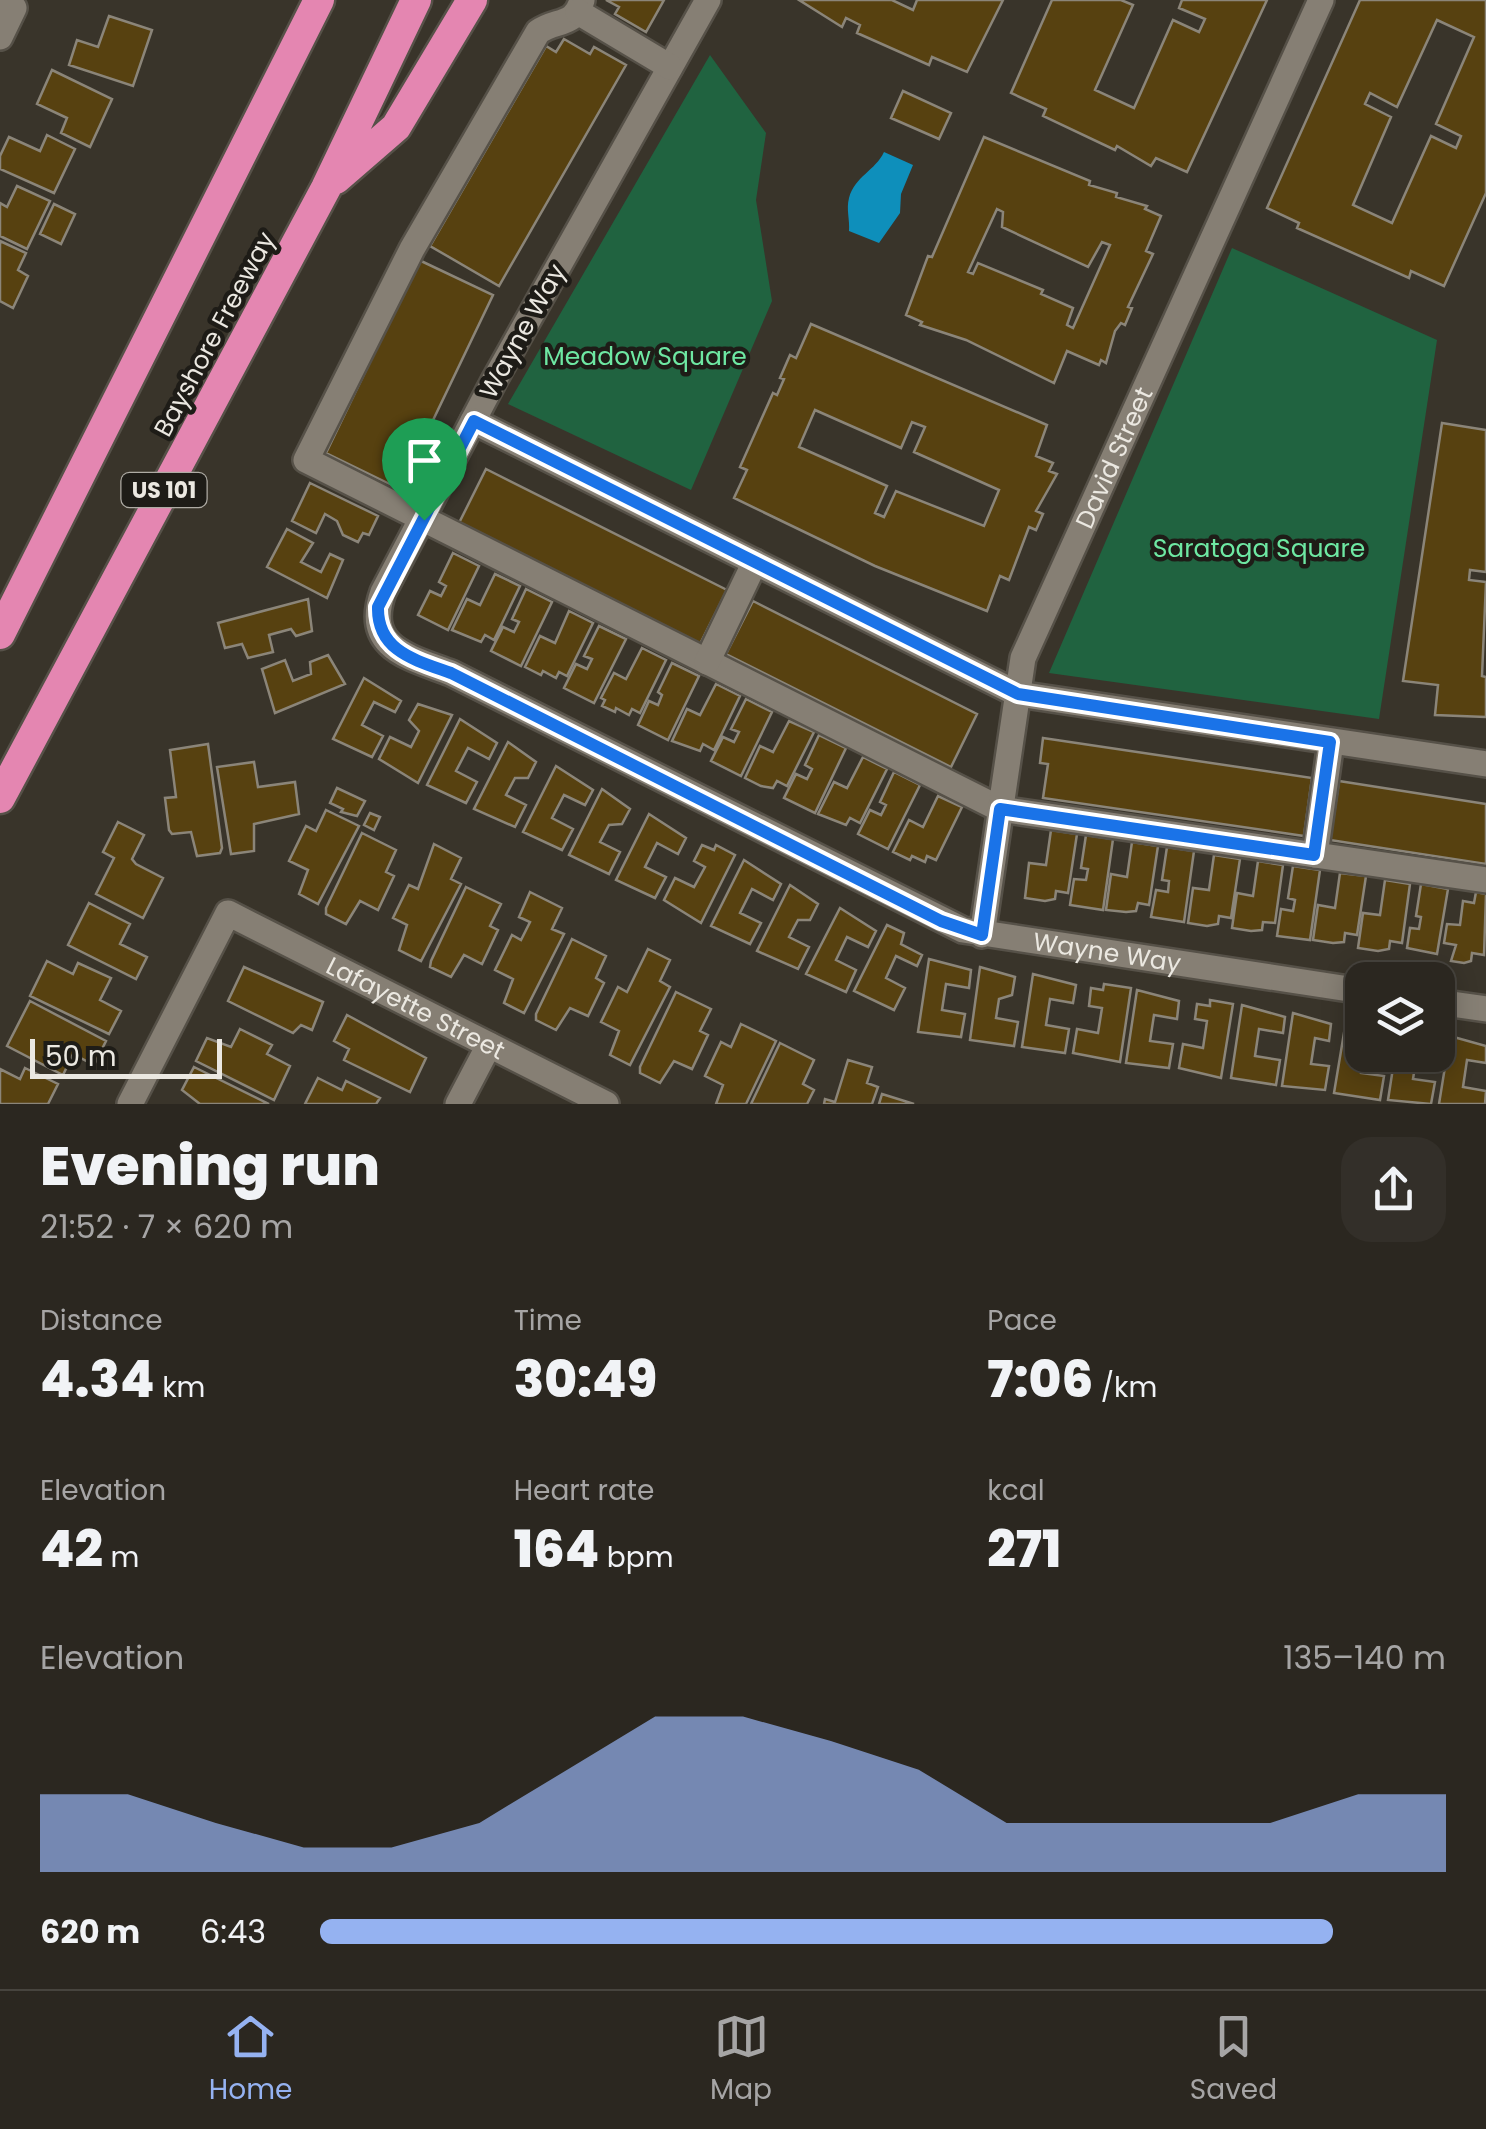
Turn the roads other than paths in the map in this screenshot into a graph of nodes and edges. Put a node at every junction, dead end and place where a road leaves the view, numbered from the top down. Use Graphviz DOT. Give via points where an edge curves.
graph roads {
  1 [pos="302,0"];
  2 [pos="319,0"];
  3 [pos="416,0"];
  4 [pos="472,0"];
  5 [pos="708,0"];
  6 [pos="1321,0"];
  7 [pos="7,5"];
  8 [pos="580,6"];
  9 [pos="0,36"];
  10 [pos="670,67"];
  11 [pos="235,168"];
  12 [pos="326,188"];
  13 [pos="474,421"];
  14 [pos="424,520"];
  15 [pos="755,562"];
  16 [pos="0,634"];
  17 [pos="707,662"];
  18 [pos="1018,694"];
  19 [pos="1330,742"];
  20 [pos="1486,764"];
  21 [pos="1,796"];
  22 [pos="1000,809"];
  23 [pos="1314,855"];
  24 [pos="1486,880"];
  25 [pos="982,935"];
  26 [pos="1345,988"];
  27 [pos="1455,1004"];
  28 [pos="1486,1009"];
  29 [pos="488,1045"];
  30 [pos="130,1104"];
  31 [pos="458,1104"];
  32 [pos="606,1104"];
  1 -- 11 [label="highway"];
  2 -- 11 [label="highway"];
  3 -- 12 [label="highway, Bayshore Freeway / US 101"];
  4 -- 12 [label="highway" via="396,128"];
  5 -- 10 [label="street, Wayne Way"];
  6 -- 18 [label="street, David Street" via="1023,658"];
  7 -- 9 [label="street"];
  8 -- 10 [label="street"];
  8 -- 14 [label="street" via="570,21 538,32 412,249 306,460"];
  10 -- 13 [label="street, Wayne Way"];
  11 -- 16 [label="highway"];
  12 -- 21 [label="highway, Bayshore Freeway / US 101"];
  13 -- 14 [label="street, Wayne Way"];
  13 -- 15 [label="street"];
  14 -- 17 [label="street"];
  14 -- 25 [label="street, Wayne Way" via="378,607 377,625 398,651 941,921"];
  15 -- 17 [label="street"];
  15 -- 18 [label="street"];
  17 -- 22 [label="street"];
  18 -- 19 [label="street"];
  18 -- 22 [label="street, David Street"];
  19 -- 20 [label="street"];
  19 -- 23 [label="street"];
  22 -- 23 [label="street"];
  22 -- 25 [label="street, David Street"];
  23 -- 24 [label="street"];
  25 -- 26 [label="street, Wayne Way"];
  27 -- 28 [label="street"];
  29 -- 30 [label="street, Lafayette Street" via="228,913"];
  29 -- 31 [label="street"];
  29 -- 32 [label="street, Lafayette Street"];
}
